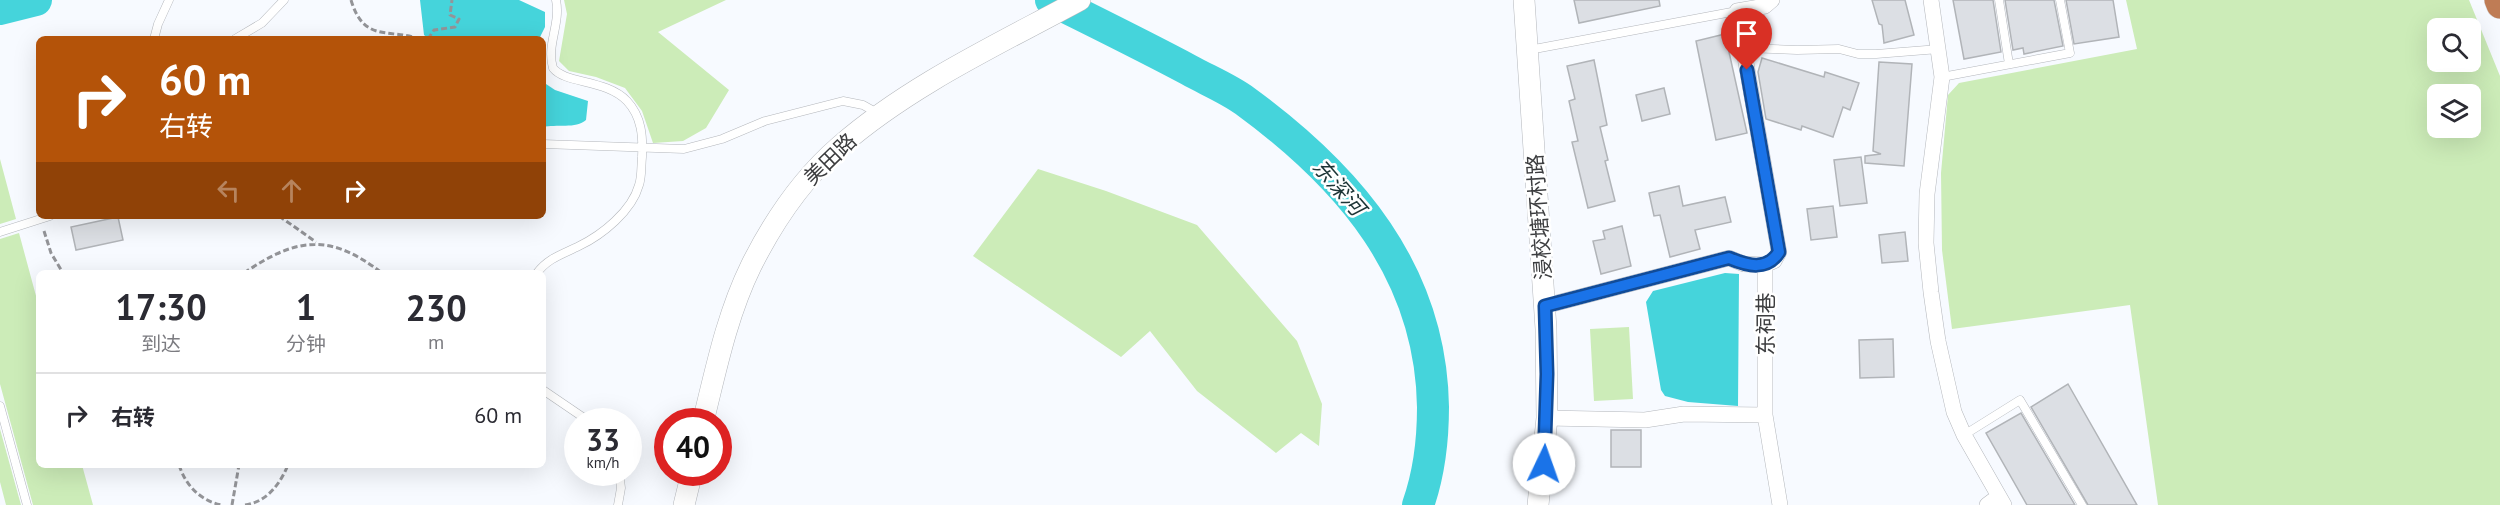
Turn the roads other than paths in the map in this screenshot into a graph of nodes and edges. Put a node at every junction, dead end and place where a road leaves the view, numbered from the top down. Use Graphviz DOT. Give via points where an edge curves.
graph roads {
  1 [pos="169,0"];
  2 [pos="284,0"];
  3 [pos="556,0"];
  4 [pos="1080,0"];
  5 [pos="1524,0"];
  6 [pos="1772,0"];
  7 [pos="1931,0"];
  8 [pos="1999,0"];
  9 [pos="2060,0"];
  10 [pos="2498,0"];
  11 [pos="2500,5"];
  12 [pos="1737,11"];
  13 [pos="155,36"];
  14 [pos="241,36"];
  15 [pos="1743,48"];
  16 [pos="1939,49"];
  17 [pos="1527,51"];
  18 [pos="2010,64"];
  19 [pos="1942,77"];
  20 [pos="879,115"];
  21 [pos="546,144"];
  22 [pos="642,149"];
  23 [pos="43,219"];
  24 [pos="0,232"];
  25 [pos="1765,265"];
  26 [pos="540,270"];
  27 [pos="1545,306"];
  28 [pos="546,392"];
  29 [pos="0,406"];
  30 [pos="569,408"];
  31 [pos="707,408"];
  32 [pos="1766,415"];
  33 [pos="1547,418"];
  34 [pos="1964,435"];
  35 [pos="621,486"];
  36 [pos="689,486"];
  37 [pos="1997,502"];
  38 [pos="27,505"];
  39 [pos="618,505"];
  40 [pos="684,505"];
  41 [pos="1538,505"];
  42 [pos="1780,505"];
  43 [pos="2082,505"];
  1 -- 13 [label="lane"];
  2 -- 14 [label="lane" via="262,23"];
  3 -- 22 [label="lane" via="553,68 564,77 601,85 626,100 640,122"];
  4 -- 20 [label="street, 美田路"];
  5 -- 17 [label="street, 浸校塘环村路"];
  6 -- 12 [label="street" via="1765,6"];
  7 -- 16 [label="street"];
  8 -- 18 [label="lane"];
  9 -- 18 [label="lane" via="2070,53"];
  10 -- 11 [label="highway"];
  12 -- 15 [label="street, 东祠巷"];
  12 -- 17 [label="lane"];
  15 -- 16 [label="lane" via="1832,48 1876,54"];
  15 -- 25 [label="street, 东祠巷" via="1779,252 1774,261"];
  16 -- 19 [label="street"];
  17 -- 27 [label="street, 浸校塘环村路"];
  18 -- 19 [label="lane"];
  19 -- 34 [label="street" via="1929,171 1926,243 1947,389"];
  20 -- 22 [label="lane" via="863,105 843,101 765,121 702,145"];
  20 -- 31 [label="street, 美田路" via="812,175 775,223 731,313"];
  21 -- 22 [label="lane"];
  22 -- 26 [label="lane" via="640,184 620,215 599,234 554,257"];
  23 -- 24 [label="lane"];
  25 -- 27 [label="street" via="1744,264 1729,258"];
  25 -- 32 [label="street, 东祠巷"];
  27 -- 33 [label="street, 浸校塘环村路"];
  28 -- 30 [label="lane"];
  29 -- 38 [label="lane"];
  32 -- 33 [label="street" via="1684,414 1645,420"];
  32 -- 42 [label="street, 东祠巷"];
  33 -- 41 [label="street, 浸校塘环村路"];
  34 -- 37 [label="street"];
  34 -- 43 [label="lane" via="2020,400"];
  35 -- 39 [label="lane"];
  36 -- 40 [label="street"];
}
